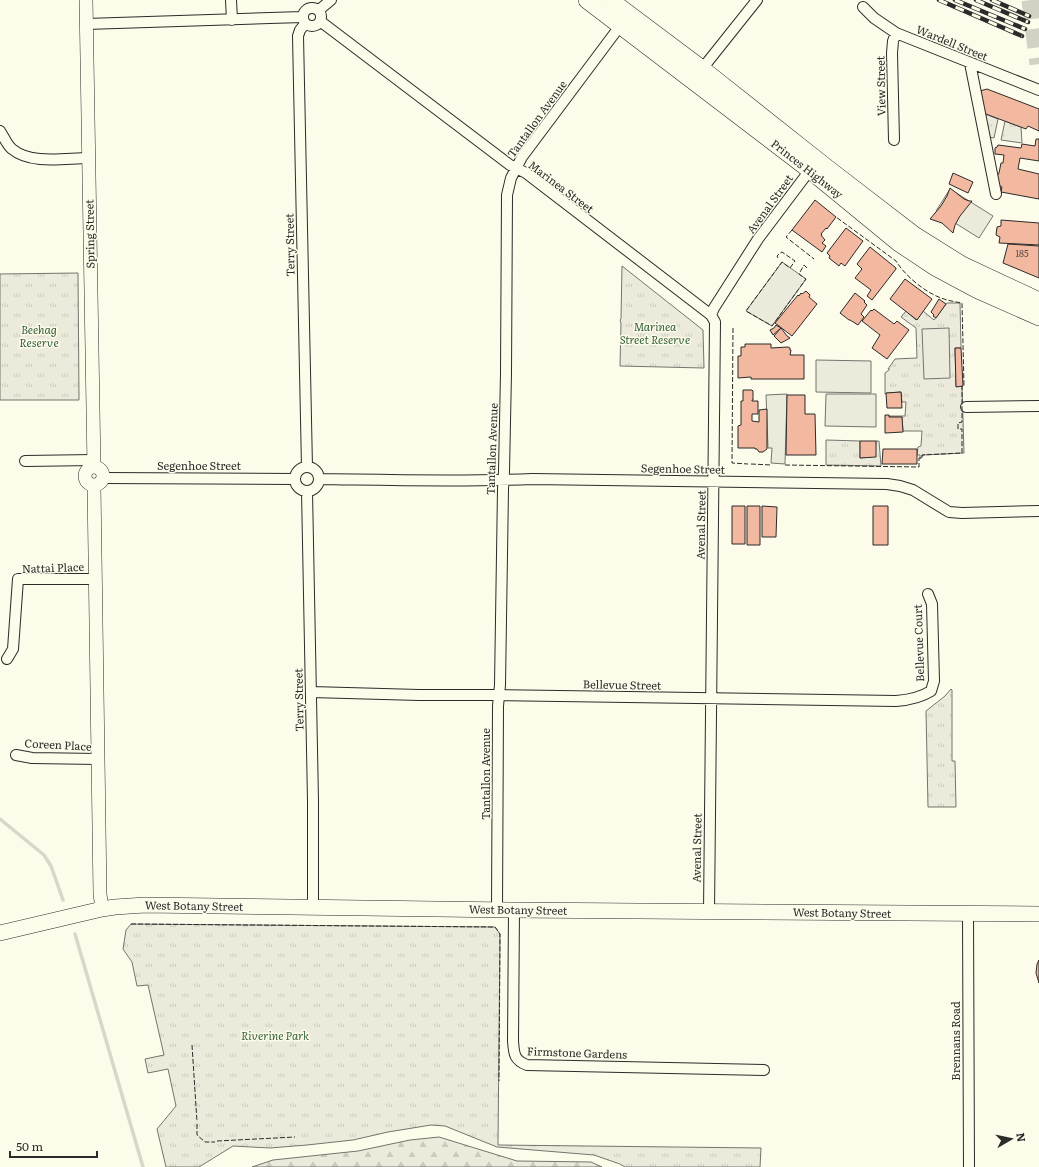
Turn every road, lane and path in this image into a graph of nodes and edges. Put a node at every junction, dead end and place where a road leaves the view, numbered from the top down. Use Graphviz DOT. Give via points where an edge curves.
graph roads {
  1 [pos="86,0"];
  2 [pos="231,0"];
  3 [pos="331,0"];
  4 [pos="587,0"];
  5 [pos="610,0"];
  6 [pos="757,0"];
  7 [pos="863,7"];
  8 [pos="319,10"];
  9 [pos="232,20"];
  10 [pos="304,21"];
  11 [pos="320,21"];
  12 [pos="86,24"];
  13 [pos="620,26"];
  14 [pos="896,33"];
  15 [pos="970,63"];
  16 [pos="702,69"];
  17 [pos="1039,90"];
  18 [pos="0,131"];
  19 [pos="894,140"];
  20 [pos="88,158"];
  21 [pos="516,168"];
  22 [pos="810,170"];
  23 [pos="996,194"];
  24 [pos="1039,301"];
  25 [pos="711,315"];
  26 [pos="1039,317"];
  27 [pos="1039,406"];
  28 [pos="966,407"];
  29 [pos="25,461"];
  30 [pos="94,464"];
  31 [pos="307,467"];
  32 [pos="295,479"];
  33 [pos="319,479"];
  34 [pos="503,480"];
  35 [pos="98,482"];
  36 [pos="714,482"];
  37 [pos="308,492"];
  38 [pos="1039,511"];
  39 [pos="96,579"];
  40 [pos="928,594"];
  41 [pos="8,659"];
  42 [pos="931,691"];
  43 [pos="311,692"];
  44 [pos="499,695"];
  45 [pos="711,698"];
  46 [pos="16,755"];
  47 [pos="98,759"];
  48 [pos="313,908"];
  49 [pos="102,909"];
  50 [pos="498,910"];
  51 [pos="514,910"];
  52 [pos="709,912"];
  53 [pos="968,914"];
  54 [pos="1039,914"];
  55 [pos="0,933"];
  56 [pos="764,1070"];
  57 [pos="969,1167"];
  1 -- 12 [label="street, Spring Street"];
  2 -- 9 [label="street"];
  3 -- 8 [label="street"];
  4 -- 13 [label="highway, Princes Highway"];
  5 -- 16 [label="highway, Princes Highway"];
  6 -- 16 [label="street"];
  7 -- 14 [label="street, Wardell Street"];
  8 -- 10 [label="street" via="310,8 305,12"];
  8 -- 11 [label="street" via="322,15"];
  9 -- 10 [label="street"];
  9 -- 12 [label="street"];
  10 -- 11 [label="street" via="311,26"];
  10 -- 31 [label="street, Terry Street" via="298,36"];
  11 -- 21 [label="street, Marinea Street"];
  12 -- 20 [label="street, Spring Street"];
  13 -- 21 [label="street, Tantallon Avenue"];
  13 -- 22 [label="highway, Princes Highway"];
  14 -- 15 [label="street, Wardell Street"];
  14 -- 19 [label="street, View Street" via="892,53"];
  15 -- 17 [label="street, Wardell Street"];
  15 -- 23 [label="street"];
  16 -- 24 [label="highway, Princes Highway" via="914,235 962,265"];
  18 -- 20 [label="street" via="11,149 23,156 36,159"];
  20 -- 30 [label="street, Spring Street"];
  21 -- 25 [label="street, Marinea Street" via="526,173"];
  21 -- 34 [label="street, Tantallon Avenue" via="507,195"];
  22 -- 25 [label="street, Avenal Street" via="758,239"];
  22 -- 26 [label="highway, Princes Highway" via="899,243 978,290"];
  25 -- 36 [label="street, Avenal Street" via="715,322"];
  27 -- 28 [label="street"];
  29 -- 30 [label="street"];
  30 -- 35 [label="street" via="86,472 85,478 88,484"];
  31 -- 32 [label="street" via="299,470"];
  31 -- 33 [label="street" via="316,470"];
  32 -- 35 [label="street, Segenhoe Street"];
  32 -- 37 [label="street" via="297,486"];
  33 -- 34 [label="street, Segenhoe Street"];
  33 -- 37 [label="street" via="317,486"];
  34 -- 36 [label="street, Segenhoe Street"];
  34 -- 44 [label="street, Tantallon Avenue"];
  35 -- 39 [label="street"];
  36 -- 38 [label="street, Segenhoe Street" via="887,484 913,490 949,512"];
  36 -- 45 [label="street, Avenal Street"];
  37 -- 43 [label="street, Terry Street"];
  39 -- 41 [label="street, Nattai Place" via="18,579 13,649"];
  39 -- 47 [label="street"];
  40 -- 42 [label="street, Bellevue Court" via="932,604 934,681"];
  42 -- 45 [label="street, Bellevue Street" via="923,696 896,701"];
  43 -- 44 [label="street, Bellevue Street"];
  43 -- 48 [label="street, Terry Street"];
  44 -- 45 [label="street, Bellevue Street"];
  44 -- 50 [label="street, Tantallon Avenue"];
  45 -- 52 [label="street, Avenal Street"];
  46 -- 47 [label="street, Coreen Place" via="32,758"];
  47 -- 49 [label="street"];
  48 -- 49 [label="main road, West Botany Street" via="145,905"];
  48 -- 50 [label="main road, West Botany Street"];
  49 -- 55 [label="main road, West Botany Street"];
  50 -- 51 [label="main road, West Botany Street"];
  51 -- 52 [label="main road, West Botany Street"];
  51 -- 56 [label="street, Firmstone Gardens" via="513,1041 516,1059 521,1063"];
  52 -- 53 [label="main road, West Botany Street"];
  53 -- 54 [label="main road, West Botany Street"];
  53 -- 57 [label="street, Brennans Road"];
}
